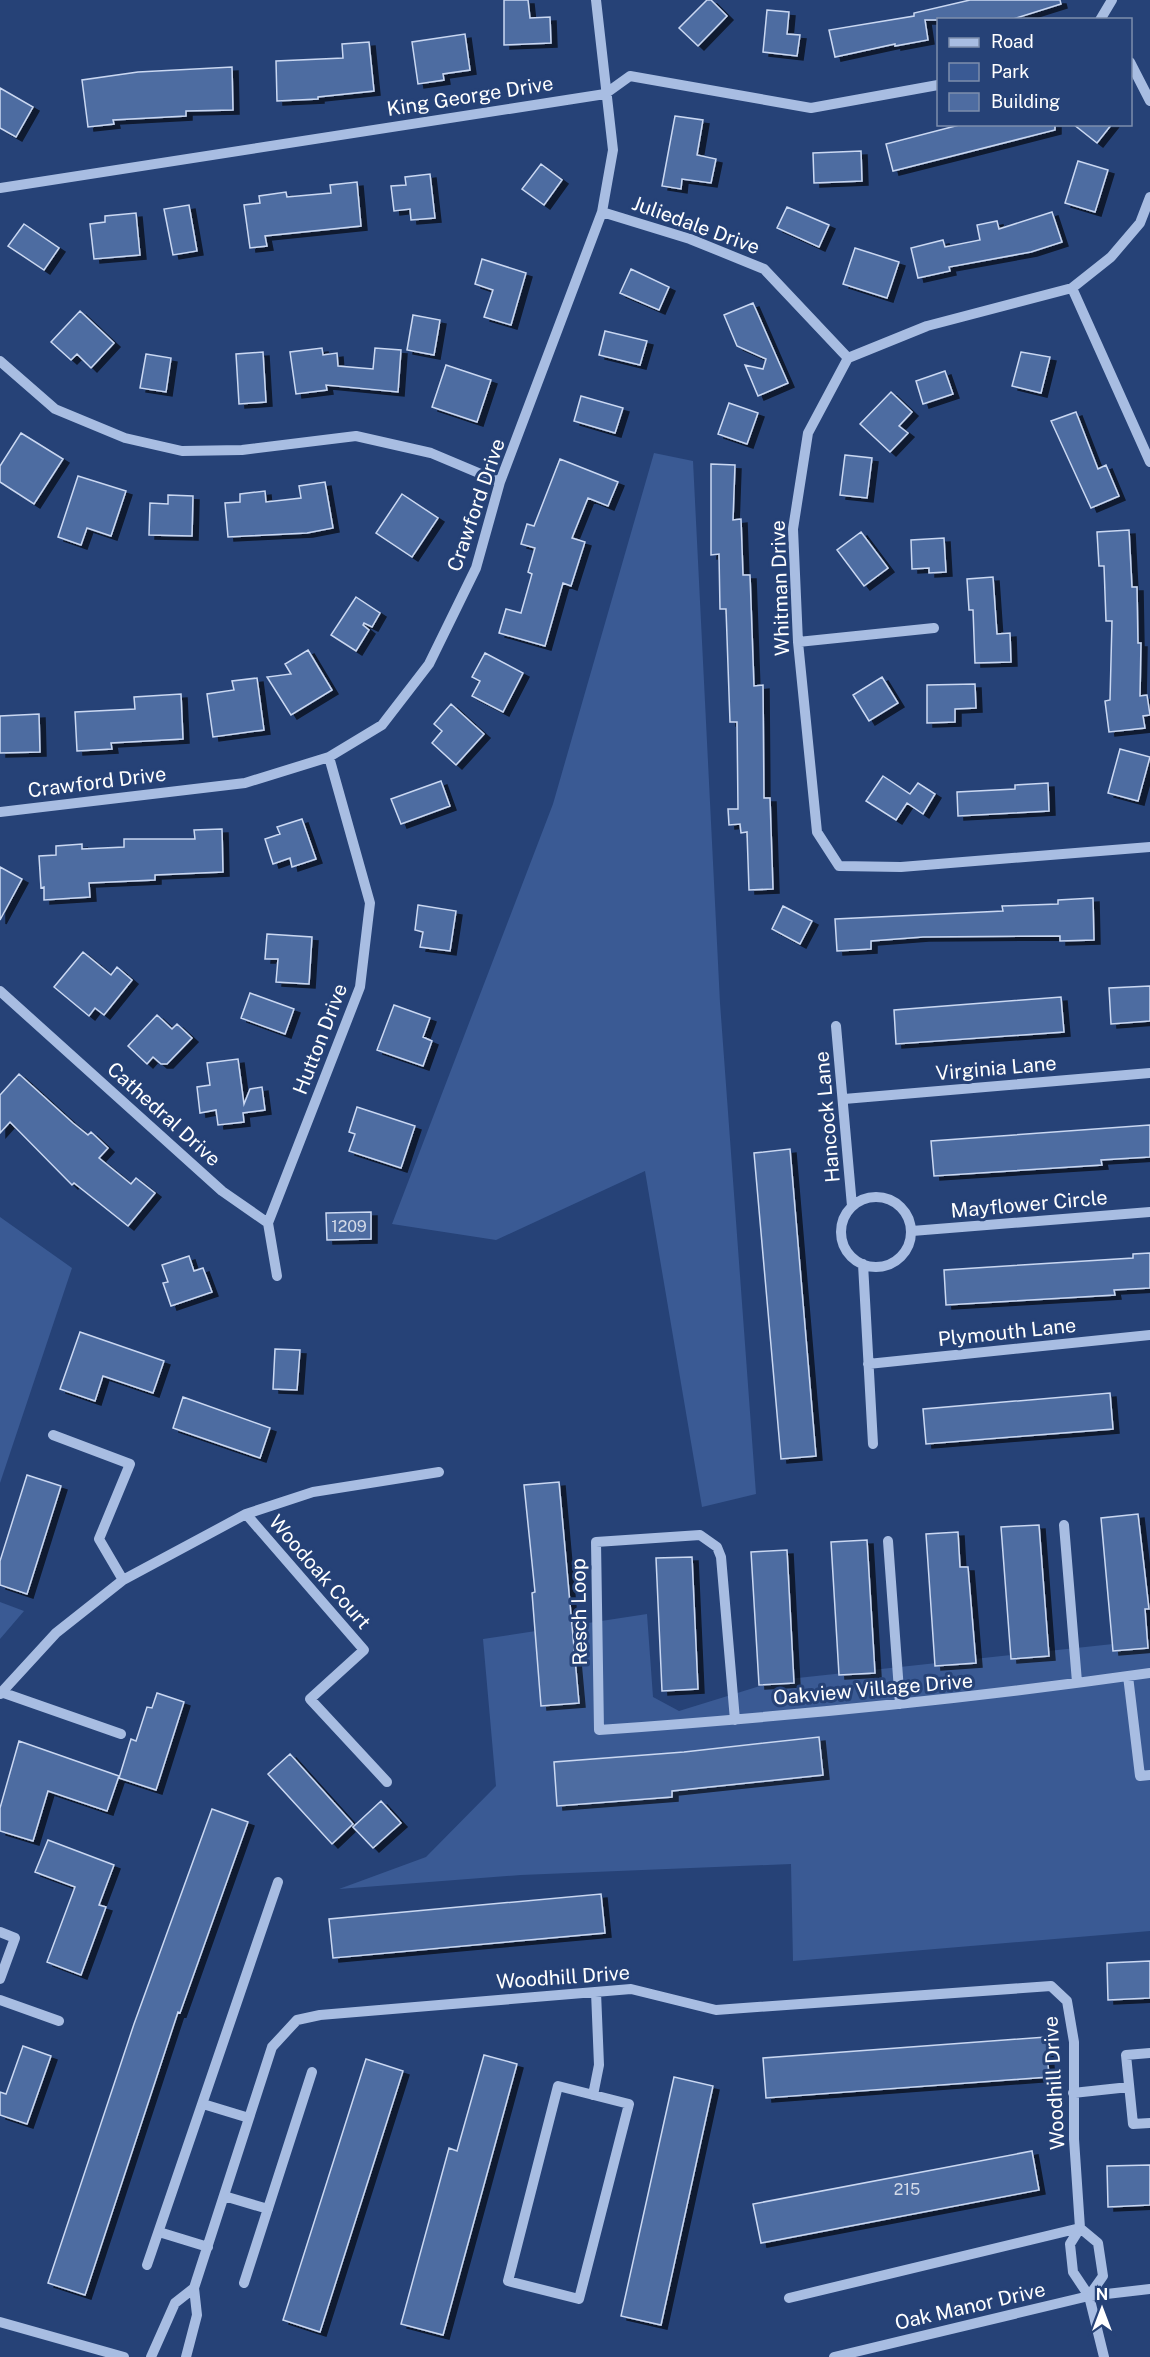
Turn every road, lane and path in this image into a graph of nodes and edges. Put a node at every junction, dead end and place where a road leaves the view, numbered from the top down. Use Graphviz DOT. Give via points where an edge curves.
graph roads {
  1 [pos="596,0"];
  2 [pos="1112,0"];
  3 [pos="1101,18"];
  4 [pos="1132,64"];
  5 [pos="937,85"];
  6 [pos="605,93"];
  7 [pos="1150,101"];
  8 [pos="0,188"];
  9 [pos="1150,197"];
  10 [pos="602,212"];
  11 [pos="1072,288"];
  12 [pos="848,358"];
  13 [pos="0,361"];
  14 [pos="1150,462"];
  15 [pos="500,482"];
  16 [pos="934,628"];
  17 [pos="798,642"];
  18 [pos="329,757"];
  19 [pos="0,812"];
  20 [pos="1150,847"];
  21 [pos="0,991"];
  22 [pos="836,1026"];
  23 [pos="1150,1073"];
  24 [pos="844,1099"];
  25 [pos="852,1206"];
  26 [pos="1150,1212"];
  27 [pos="268,1223"];
  28 [pos="912,1231"];
  29 [pos="863,1264"];
  30 [pos="277,1276"];
  31 [pos="1150,1335"];
  32 [pos="868,1364"];
  33 [pos="53,1435"];
  34 [pos="873,1444"];
  35 [pos="439,1472"];
  36 [pos="246,1514"];
  37 [pos="1064,1525"];
  38 [pos="888,1541"];
  39 [pos="123,1581"];
  40 [pos="1150,1673"];
  41 [pos="1128,1676"];
  42 [pos="1077,1682"];
  43 [pos="1,1693"];
  44 [pos="900,1704"];
  45 [pos="735,1720"];
  46 [pos="599,1730"];
  47 [pos="121,1734"];
  48 [pos="1150,1775"];
  49 [pos="387,1782"];
  50 [pos="278,1882"];
  51 [pos="0,1932"];
  52 [pos="0,1979"];
  53 [pos="596,1992"];
  54 [pos="0,2000"];
  55 [pos="59,2021"];
  56 [pos="1150,2053"];
  57 [pos="312,2072"];
  58 [pos="1129,2087"];
  59 [pos="1073,2093"];
  60 [pos="593,2095"];
  61 [pos="203,2104"];
  62 [pos="249,2118"];
  63 [pos="1150,2123"];
  64 [pos="224,2196"];
  65 [pos="268,2208"];
  66 [pos="1080,2228"];
  67 [pos="159,2232"];
  68 [pos="208,2247"];
  69 [pos="147,2265"];
  70 [pos="244,2283"];
  71 [pos="194,2288"];
  72 [pos="1150,2289"];
  73 [pos="1089,2296"];
  74 [pos="789,2298"];
  75 [pos="0,2322"];
  76 [pos="124,2357"];
  77 [pos="151,2357"];
  78 [pos="186,2357"];
  79 [pos="834,2357"];
  80 [pos="1104,2357"];
  1 -- 6 [label="street, Crawford Drive"];
  2 -- 3 [label="street"];
  4 -- 7 [label="street"];
  5 -- 6 [label="street, King George Drive" via="811,108 630,76"];
  6 -- 8 [label="street, King George Drive"];
  6 -- 10 [label="street, Crawford Drive" via="613,150"];
  9 -- 11 [label="street" via="1140,223 1111,257"];
  10 -- 12 [label="street, Juliedale Drive" via="690,239 764,269"];
  10 -- 15 [label="street, Crawford Drive"];
  11 -- 12 [label="street" via="927,327"];
  11 -- 14 [label="street"];
  12 -- 17 [label="street, Whitman Drive" via="808,433 793,529"];
  13 -- 15 [label="street" via="55,409 125,438 182,451 242,450 356,436 431,453"];
  15 -- 18 [label="street, Crawford Drive" via="476,568 429,664 382,725"];
  16 -- 17 [label="street"];
  17 -- 20 [label="street, Whitman Drive" via="817,832 839,866 901,867"];
  18 -- 19 [label="street, Crawford Drive" via="245,783"];
  18 -- 27 [label="street, Hutton Drive" via="370,903 360,987"];
  21 -- 27 [label="street, Cathedral Drive" via="222,1191"];
  22 -- 24 [label="street, Hancock Lane"];
  23 -- 24 [label="street, Virginia Lane"];
  24 -- 25 [label="street, Hancock Lane"];
  25 -- 28 [label="street, Hancock Lane" via="876,1196 890,1199 905,1212"];
  25 -- 29 [label="street, Hancock Lane" via="843,1219 841,1232 852,1257"];
  26 -- 28 [label="street, Mayflower Circle"];
  27 -- 30 [label="street"];
  28 -- 29 [label="street" via="902,1256 891,1264"];
  29 -- 32 [label="street"];
  31 -- 32 [label="street, Plymouth Lane"];
  32 -- 34 [label="street"];
  33 -- 39 [label="street" via="130,1464 99,1539"];
  35 -- 36 [label="street" via="313,1492"];
  36 -- 39 [label="street"];
  36 -- 49 [label="street, Woodoak Court" via="364,1650 310,1699"];
  37 -- 42 [label="street"];
  38 -- 44 [label="street"];
  39 -- 43 [label="street" via="56,1633"];
  40 -- 41 [label="street, Oakview Village Drive"];
  41 -- 42 [label="street, Oakview Village Drive"];
  41 -- 48 [label="street" via="1140,1776"];
  42 -- 44 [label="street, Oakview Village Drive"];
  43 -- 47 [label="street"];
  44 -- 45 [label="street, Oakview Village Drive"];
  45 -- 46 [label="street, Oakview Village Drive"];
  45 -- 46 [label="street, Resch Loop" via="717,1547 700,1535 596,1542"];
  50 -- 61 [label="street"];
  51 -- 52 [label="street" via="15,1938"];
  53 -- 59 [label="street, Woodhill Drive" via="631,1989 716,2010 1051,1986 1067,2001 1071,2018"];
  53 -- 60 [label="street" via="599,2065"];
  53 -- 62 [label="street, Woodhill Drive" via="297,2020 272,2047"];
  54 -- 55 [label="street"];
  56 -- 58 [label="street" via="1126,2055"];
  57 -- 65 [label="street"];
  58 -- 59 [label="street"];
  58 -- 63 [label="street" via="1133,2124"];
  59 -- 66 [label="street, Woodhill Drive"];
  60 -- 60 [label="street" via="629,2104 579,2299 508,2281 558,2086"];
  61 -- 62 [label="street"];
  61 -- 67 [label="street"];
  62 -- 64 [label="street, Woodhill Drive"];
  64 -- 65 [label="street"];
  64 -- 68 [label="street, Woodhill Drive"];
  65 -- 70 [label="street"];
  66 -- 73 [label="street, Woodhill Drive" via="1070,2244 1073,2272"];
  66 -- 73 [label="street" via="1098,2243 1102,2276"];
  66 -- 74 [label="street"];
  67 -- 68 [label="street"];
  67 -- 69 [label="street"];
  68 -- 71 [label="street, Woodhill Drive"];
  71 -- 77 [label="street, Woodhill Drive" via="175,2303"];
  71 -- 78 [label="street, Woodhill Drive" via="197,2315"];
  72 -- 73 [label="street, Oak Manor Drive"];
  73 -- 79 [label="street, Oak Manor Drive"];
  73 -- 80 [label="street, Woodhill Drive"];
  75 -- 76 [label="street"];
}
